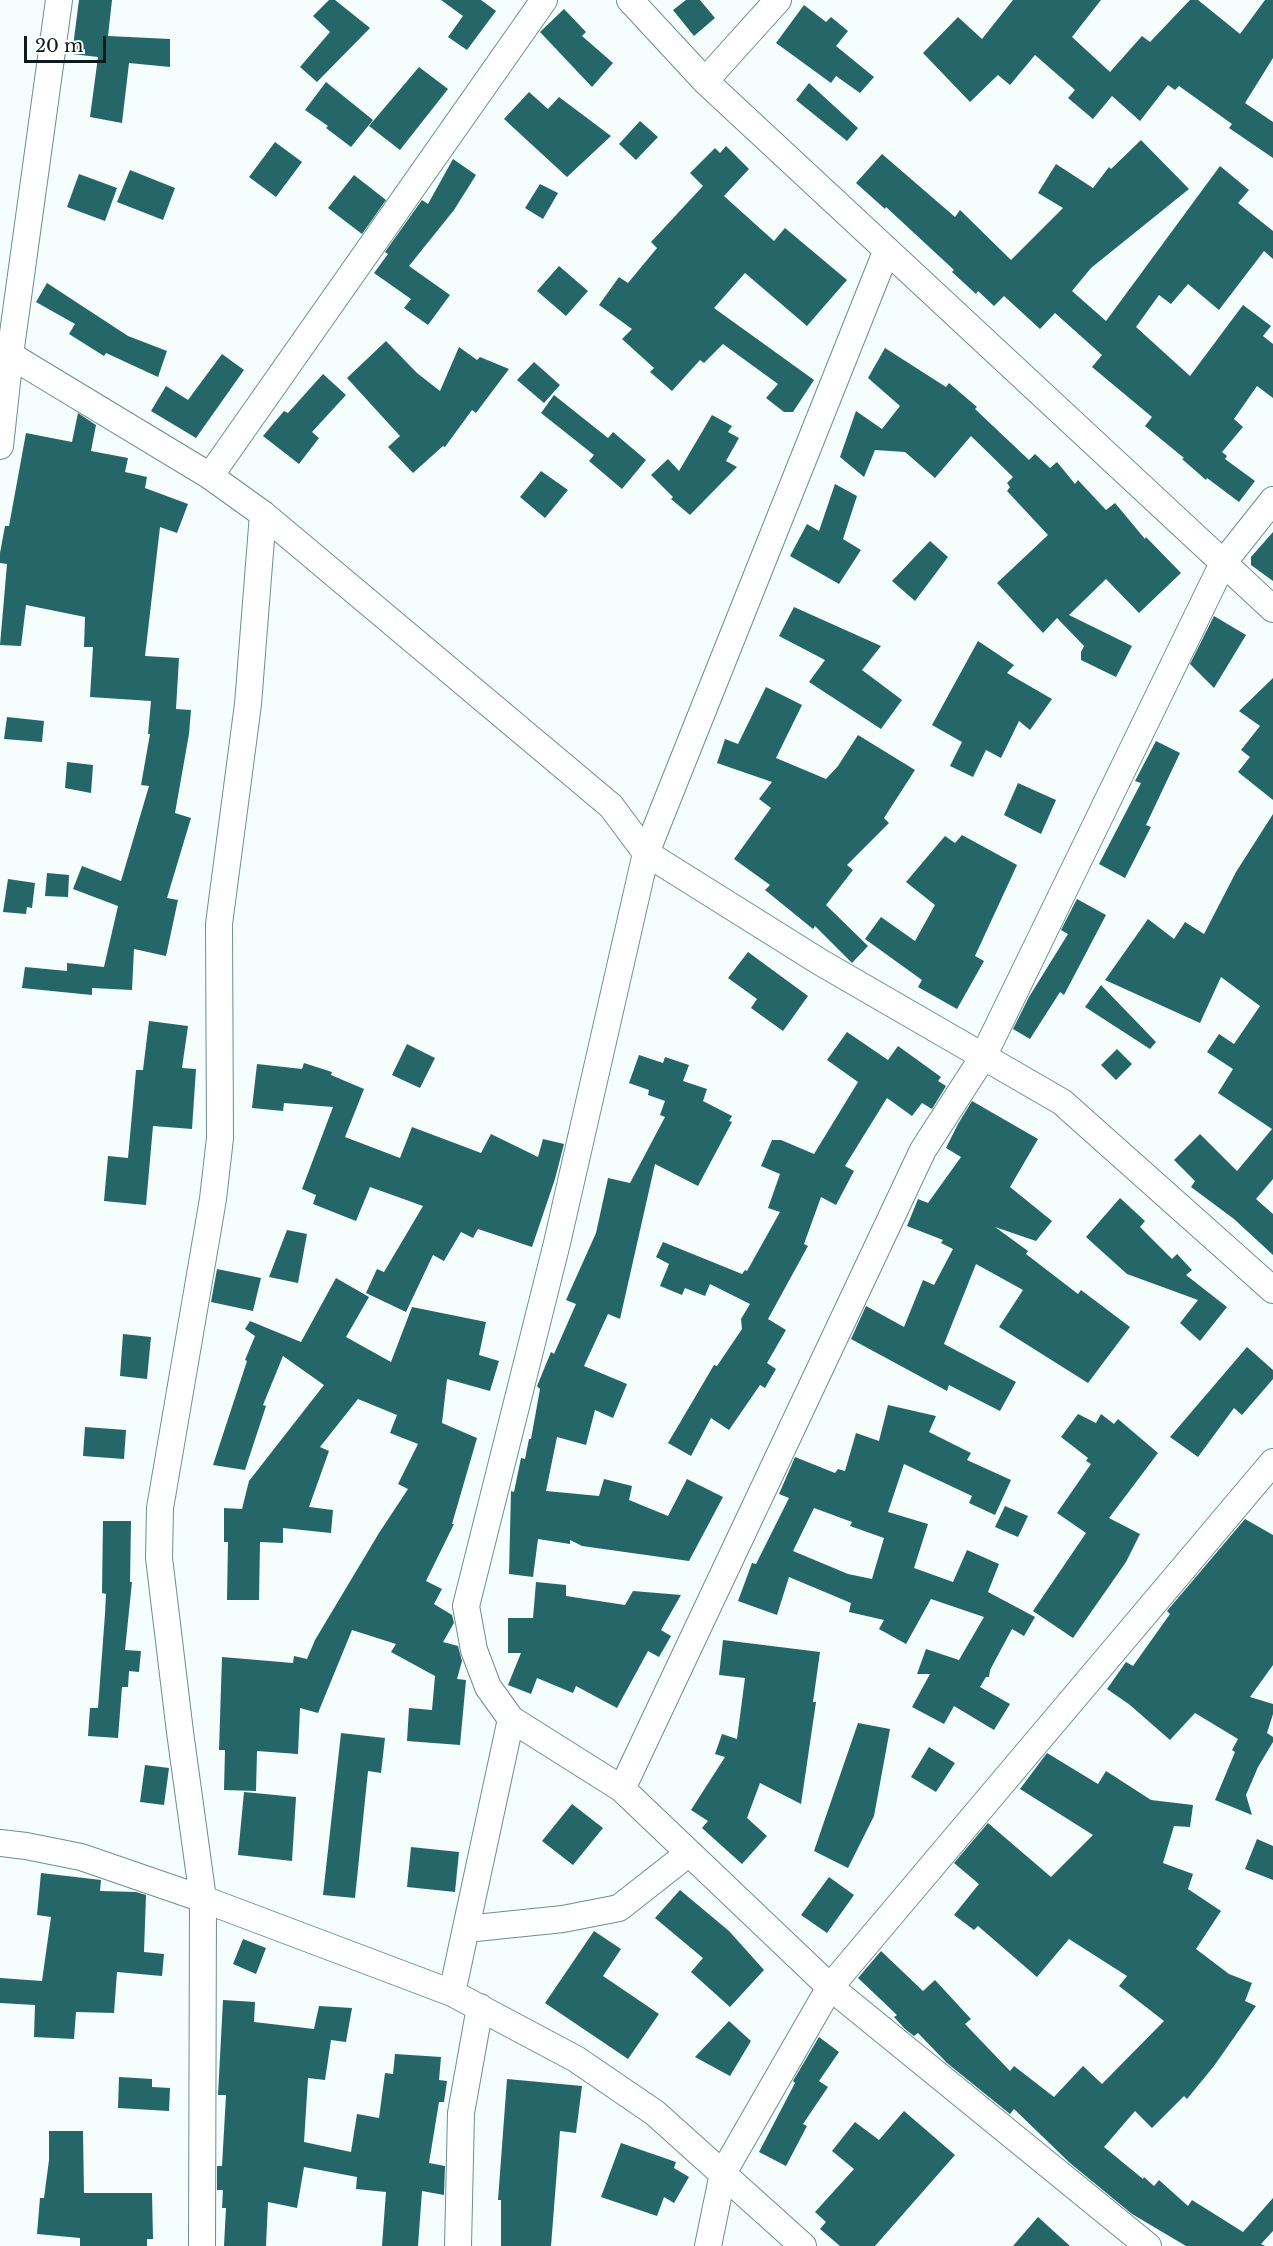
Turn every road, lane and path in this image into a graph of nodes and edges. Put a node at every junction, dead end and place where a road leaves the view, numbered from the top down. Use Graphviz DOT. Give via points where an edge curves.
graph roads {
  1 [pos="59,0"];
  2 [pos="544,0"];
  3 [pos="630,0"];
  4 [pos="778,0"];
  5 [pos="705,81"];
  6 [pos="886,252"];
  7 [pos="5,352"];
  8 [pos="0,446"];
  9 [pos="210,476"];
  10 [pos="1273,500"];
  11 [pos="262,514"];
  12 [pos="1223,563"];
  13 [pos="1273,609"];
  14 [pos="646,853"];
  15 [pos="983,1057"];
  16 [pos="1273,1290"];
  17 [pos="1273,1462"];
  18 [pos="511,1719"];
  19 [pos="622,1789"];
  20 [pos="0,1843"];
  21 [pos="689,1853"];
  22 [pos="203,1899"];
  23 [pos="466,1929"];
  24 [pos="830,1987"];
  25 [pos="452,1993"];
  26 [pos="480,2007"];
  27 [pos="723,2173"];
  28 [pos="202,2246"];
  29 [pos="458,2246"];
  30 [pos="708,2246"];
  31 [pos="803,2246"];
  32 [pos="1148,2246"];
  1 -- 7 [label="street"];
  2 -- 9 [label="street"];
  3 -- 5 [label="street"];
  4 -- 5 [label="street"];
  5 -- 6 [label="street"];
  6 -- 12 [label="street"];
  6 -- 14 [label="street"];
  7 -- 8 [label="street"];
  7 -- 9 [label="street"];
  9 -- 11 [label="street"];
  10 -- 12 [label="street"];
  11 -- 14 [label="street" via="611,806"];
  11 -- 22 [label="street" via="248,704 219,924 220,1138 160,1508 159,1558"];
  12 -- 13 [label="street"];
  12 -- 15 [label="street"];
  14 -- 15 [label="street" via="820,962"];
  14 -- 18 [label="street" via="557,1243 466,1606 474,1650 488,1687"];
  15 -- 16 [label="street" via="1062,1102"];
  15 -- 19 [label="street" via="923,1150"];
  17 -- 24 [label="street"];
  18 -- 19 [label="street"];
  18 -- 23 [label="street"];
  19 -- 21 [label="street"];
  20 -- 22 [label="street" via="81,1857"];
  21 -- 23 [label="street" via="619,1908 563,1919"];
  21 -- 24 [label="street"];
  22 -- 25 [label="street"];
  22 -- 28 [label="street"];
  23 -- 25 [label="street"];
  24 -- 27 [label="street"];
  24 -- 32 [label="street"];
  25 -- 26 [label="street"];
  26 -- 27 [label="street" via="586,2066 655,2113"];
  26 -- 29 [label="street" via="461,2113"];
  27 -- 30 [label="street"];
  27 -- 31 [label="street"];
}
